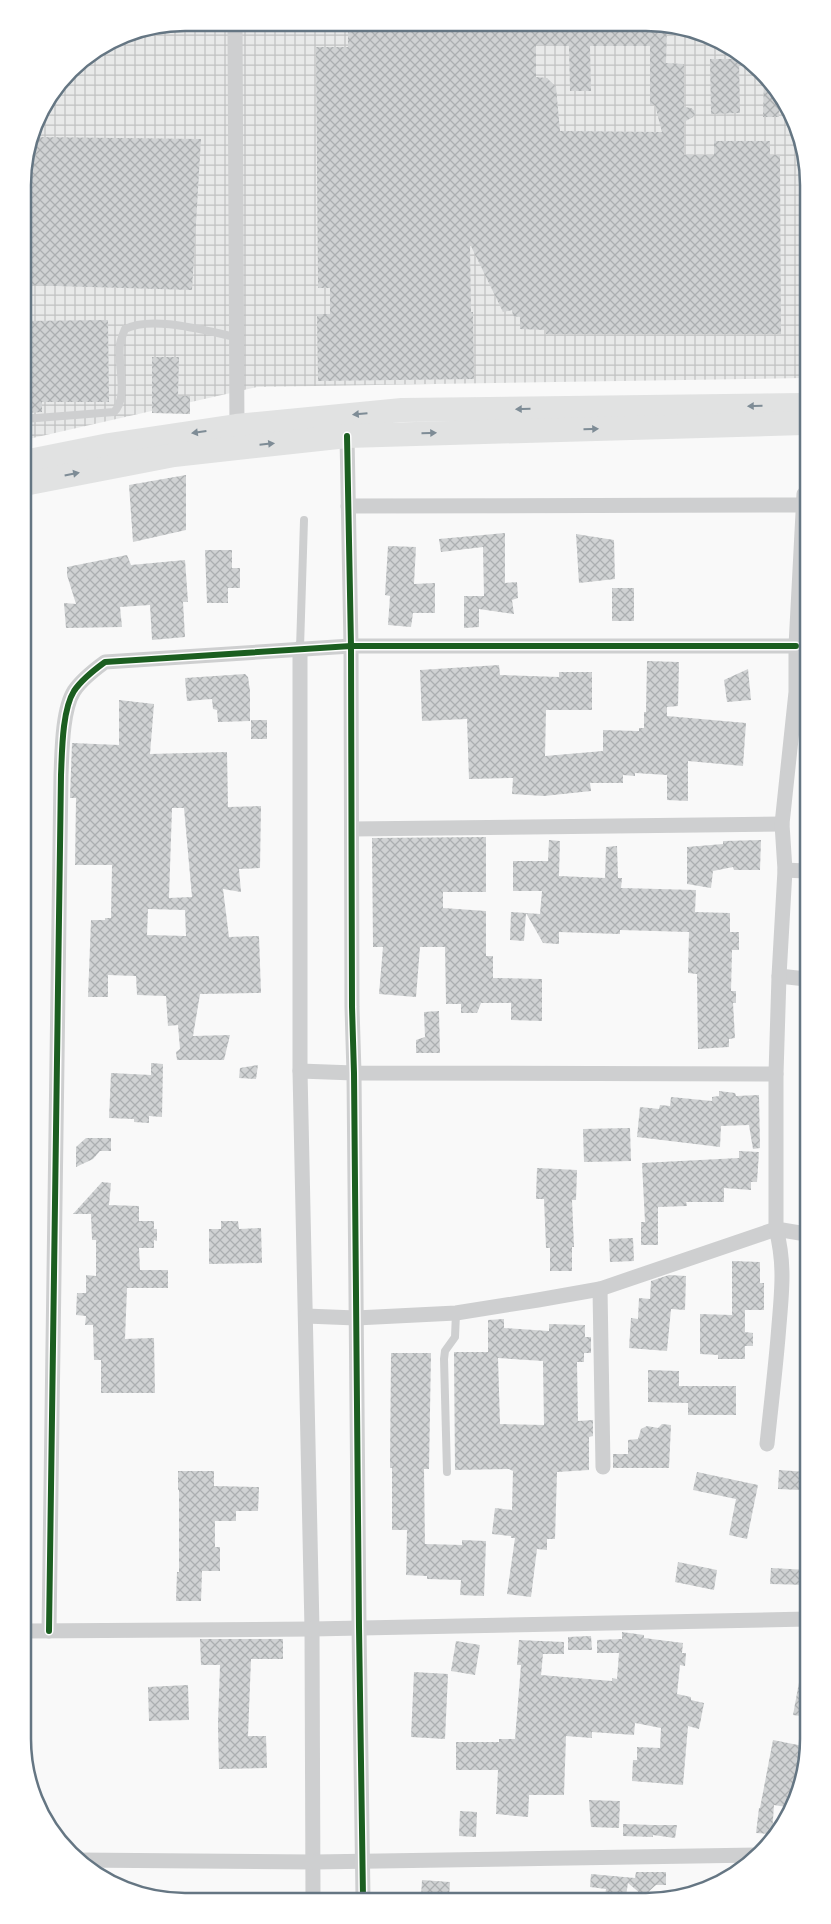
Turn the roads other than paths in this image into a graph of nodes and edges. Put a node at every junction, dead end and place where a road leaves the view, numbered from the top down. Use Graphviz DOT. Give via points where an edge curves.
graph roads {
  1 [pos="235,31"];
  2 [pos="236,337"];
  3 [pos="800,405"];
  4 [pos="32,418"];
  5 [pos="800,423"];
  6 [pos="347,436"];
  7 [pos="238,437"];
  8 [pos="32,460"];
  9 [pos="32,482"];
  10 [pos="800,501"];
  11 [pos="348,506"];
  12 [pos="304,520"];
  13 [pos="800,578"];
  14 [pos="351,646"];
  15 [pos="796,646"];
  16 [pos="300,648"];
  17 [pos="800,688"];
  18 [pos="800,694"];
  19 [pos="782,824"];
  20 [pos="352,829"];
  21 [pos="785,870"];
  22 [pos="800,871"];
  23 [pos="779,976"];
  24 [pos="799,978"];
  25 [pos="300,1071"];
  26 [pos="354,1073"];
  27 [pos="776,1074"];
  28 [pos="776,1229"];
  29 [pos="799,1233"];
  30 [pos="600,1289"];
  31 [pos="456,1313"];
  32 [pos="306,1316"];
  33 [pos="356,1318"];
  34 [pos="767,1444"];
  35 [pos="603,1467"];
  36 [pos="447,1472"];
  37 [pos="799,1619"];
  38 [pos="359,1627"];
  39 [pos="312,1629"];
  40 [pos="31,1631"];
  41 [pos="49,1631"];
  42 [pos="747,1855"];
  43 [pos="91,1860"];
  44 [pos="362,1861"];
  45 [pos="314,1862"];
  46 [pos="314,1893"];
  47 [pos="363,1893"];
  1 -- 2 [label="street"];
  2 -- 4 [label="lane" via="157,322 134,324 125,329 120,345 121,389 119,407 114,412"];
  2 -- 7 [label="street"];
  3 -- 7 [label="main road, one-way" via="402,410"];
  6 -- 5 [label="main road, one-way"];
  7 -- 6 [label="main road, one-way"];
  6 -- 11 [label="street"];
  7 -- 8 [label="main road, one-way" via="109,445"];
  9 -- 7 [label="main road, one-way" via="174,455"];
  10 -- 11 [label="street"];
  11 -- 14 [label="street"];
  12 -- 16 [label="lane"];
  13 -- 15 [label="street"];
  14 -- 15 [label="street"];
  14 -- 16 [label="street"];
  14 -- 20 [label="street"];
  15 -- 17 [label="street"];
  16 -- 25 [label="street"];
  16 -- 41 [label="street" via="104,662 88,674 73,692 64,724"];
  18 -- 19 [label="street"];
  19 -- 20 [label="street"];
  19 -- 21 [label="street"];
  20 -- 26 [label="street"];
  21 -- 22 [label="street"];
  21 -- 23 [label="street"];
  23 -- 24 [label="street"];
  23 -- 27 [label="street"];
  25 -- 26 [label="street"];
  25 -- 32 [label="street"];
  26 -- 27 [label="street"];
  26 -- 33 [label="street"];
  27 -- 28 [label="street"];
  28 -- 29 [label="street"];
  28 -- 30 [label="street"];
  28 -- 34 [label="street" via="783,1273"];
  30 -- 31 [label="street"];
  30 -- 35 [label="street"];
  31 -- 33 [label="street"];
  31 -- 36 [label="lane" via="454,1337 444,1359"];
  32 -- 33 [label="street"];
  32 -- 39 [label="street"];
  33 -- 38 [label="street"];
  37 -- 38 [label="street"];
  38 -- 39 [label="street"];
  38 -- 44 [label="street"];
  39 -- 41 [label="street"];
  39 -- 45 [label="street"];
  40 -- 41 [label="street"];
  42 -- 44 [label="street"];
  43 -- 45 [label="street"];
  44 -- 45 [label="street"];
  44 -- 47 [label="street"];
  45 -- 46 [label="street"];
}
